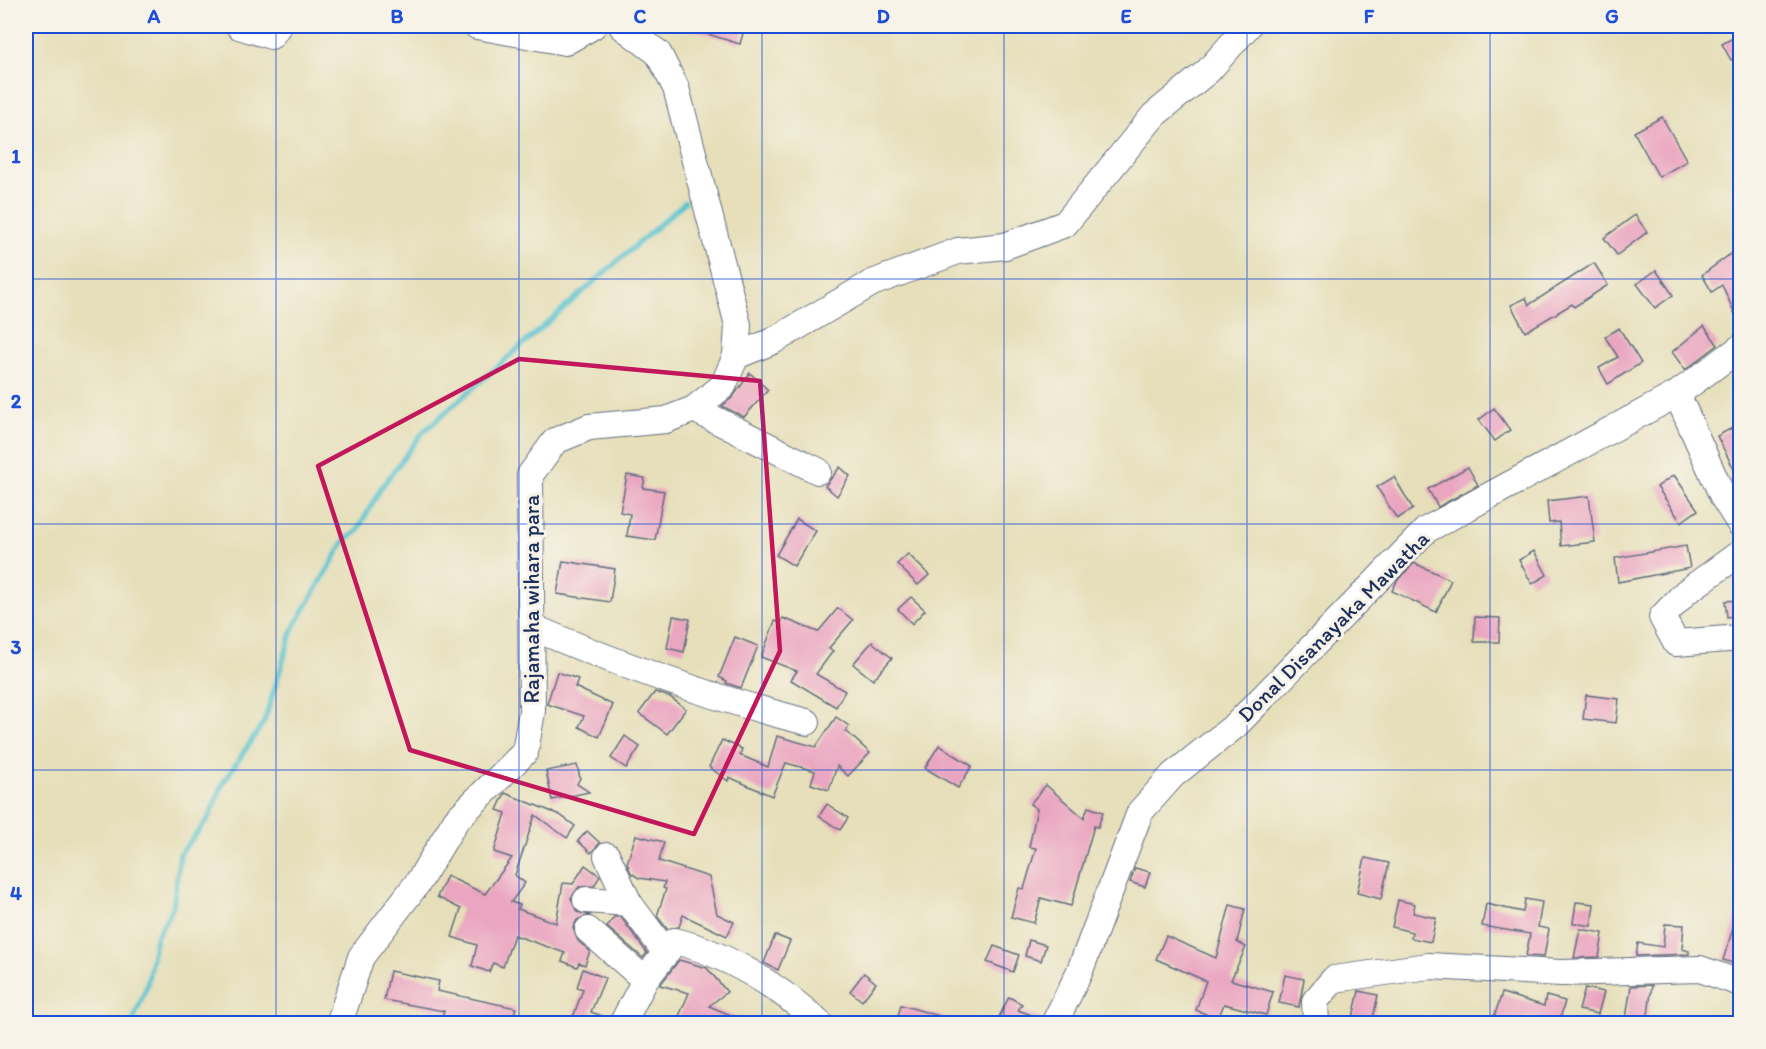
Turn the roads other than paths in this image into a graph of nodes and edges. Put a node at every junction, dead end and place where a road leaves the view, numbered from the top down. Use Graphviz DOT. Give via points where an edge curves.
graph roads {
  1 [pos="239,26"];
  2 [pos="278,26"];
  3 [pos="477,26"];
  4 [pos="593,26"];
  5 [pos="622,26"];
  6 [pos="1248,26"];
  7 [pos="1740,348"];
  8 [pos="736,356"];
  9 [pos="1677,394"];
  10 [pos="693,409"];
  11 [pos="818,471"];
  12 [pos="1740,524"];
  13 [pos="1740,553"];
  14 [pos="532,627"];
  15 [pos="1740,638"];
  16 [pos="807,722"];
  17 [pos="607,856"];
  18 [pos="586,900"];
  19 [pos="629,903"];
  20 [pos="588,930"];
  21 [pos="666,952"];
  22 [pos="645,980"];
  23 [pos="1740,983"];
  24 [pos="339,1023"];
  25 [pos="622,1023"];
  26 [pos="820,1023"];
  27 [pos="1054,1023"];
  28 [pos="1316,1023"];
  1 -- 2 [label="street" via="271,36"];
  3 -- 4 [label="street" via="565,42"];
  5 -- 8 [label="street, Rajamaha wihara para" via="658,53 676,87 738,325"];
  6 -- 8 [label="street" via="1208,71 1154,115 1065,224 1005,246 958,251 872,283 773,341"];
  7 -- 9 [label="street, Donal Disanayaka Mawatha"];
  8 -- 10 [label="street, Rajamaha wihara para" via="723,386"];
  9 -- 12 [label="street" via="1723,497"];
  9 -- 27 [label="street, Donal Disanayaka Mawatha" via="1426,530 1236,725 1173,775 1140,812 1079,973"];
  10 -- 11 [label="street"];
  10 -- 14 [label="street, Rajamaha wihara para" via="666,420 589,427 555,441 530,475"];
  13 -- 15 [label="street" via="1686,592 1662,617 1676,642"];
  14 -- 16 [label="street" via="610,661 717,698"];
  14 -- 24 [label="street, Rajamaha wihara para" via="532,711 525,752 456,820 419,880 361,957"];
  17 -- 19 [label="street"];
  18 -- 19 [label="street"];
  19 -- 21 [label="street"];
  20 -- 22 [label="street"];
  21 -- 22 [label="street"];
  21 -- 26 [label="street" via="675,941 702,948 794,1000"];
  22 -- 25 [label="street"];
  23 -- 28 [label="street" via="1700,969 1561,973 1429,966 1334,979 1315,1001"];
}
